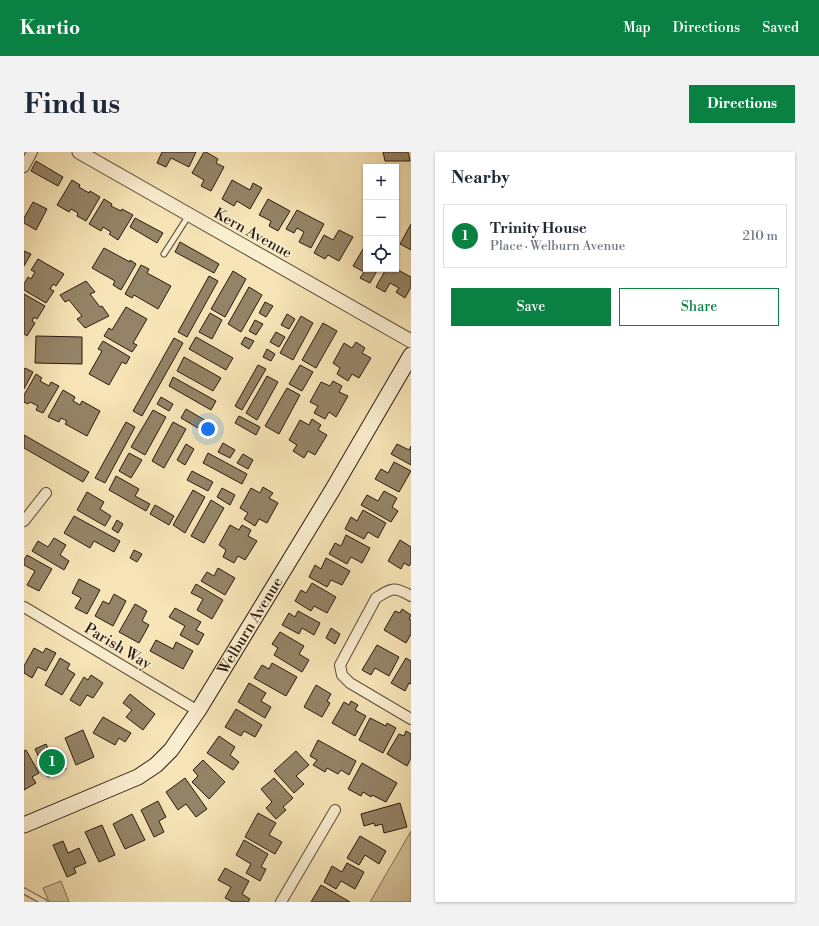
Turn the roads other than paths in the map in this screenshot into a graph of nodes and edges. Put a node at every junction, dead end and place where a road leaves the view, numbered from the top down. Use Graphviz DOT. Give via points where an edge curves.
graph roads {
  1 [pos="32,152"];
  2 [pos="79,152"];
  3 [pos="24,167"];
  4 [pos="189,215"];
  5 [pos="164,254"];
  6 [pos="411,341"];
  7 [pos="411,355"];
  8 [pos="46,493"];
  9 [pos="24,521"];
  10 [pos="411,596"];
  11 [pos="24,607"];
  12 [pos="198,710"];
  13 [pos="411,719"];
  14 [pos="335,810"];
  15 [pos="24,824"];
  16 [pos="24,891"];
  17 [pos="44,902"];
  18 [pos="281,902"];
  1 -- 3 [label="street"];
  2 -- 4 [label="street, Kern Avenue"];
  4 -- 5 [label="lane"];
  4 -- 6 [label="street, Kern Avenue"];
  7 -- 12 [label="main road, Welburn Avenue" via="333,489"];
  8 -- 9 [label="street"];
  10 -- 13 [label="street" via="399,589 376,598 340,665 342,675 350,683"];
  11 -- 12 [label="street, Parish Way"];
  12 -- 15 [label="main road, Welburn Avenue" via="171,750 156,765 138,777"];
  14 -- 18 [label="street"];
  16 -- 17 [label="lane"];
}
